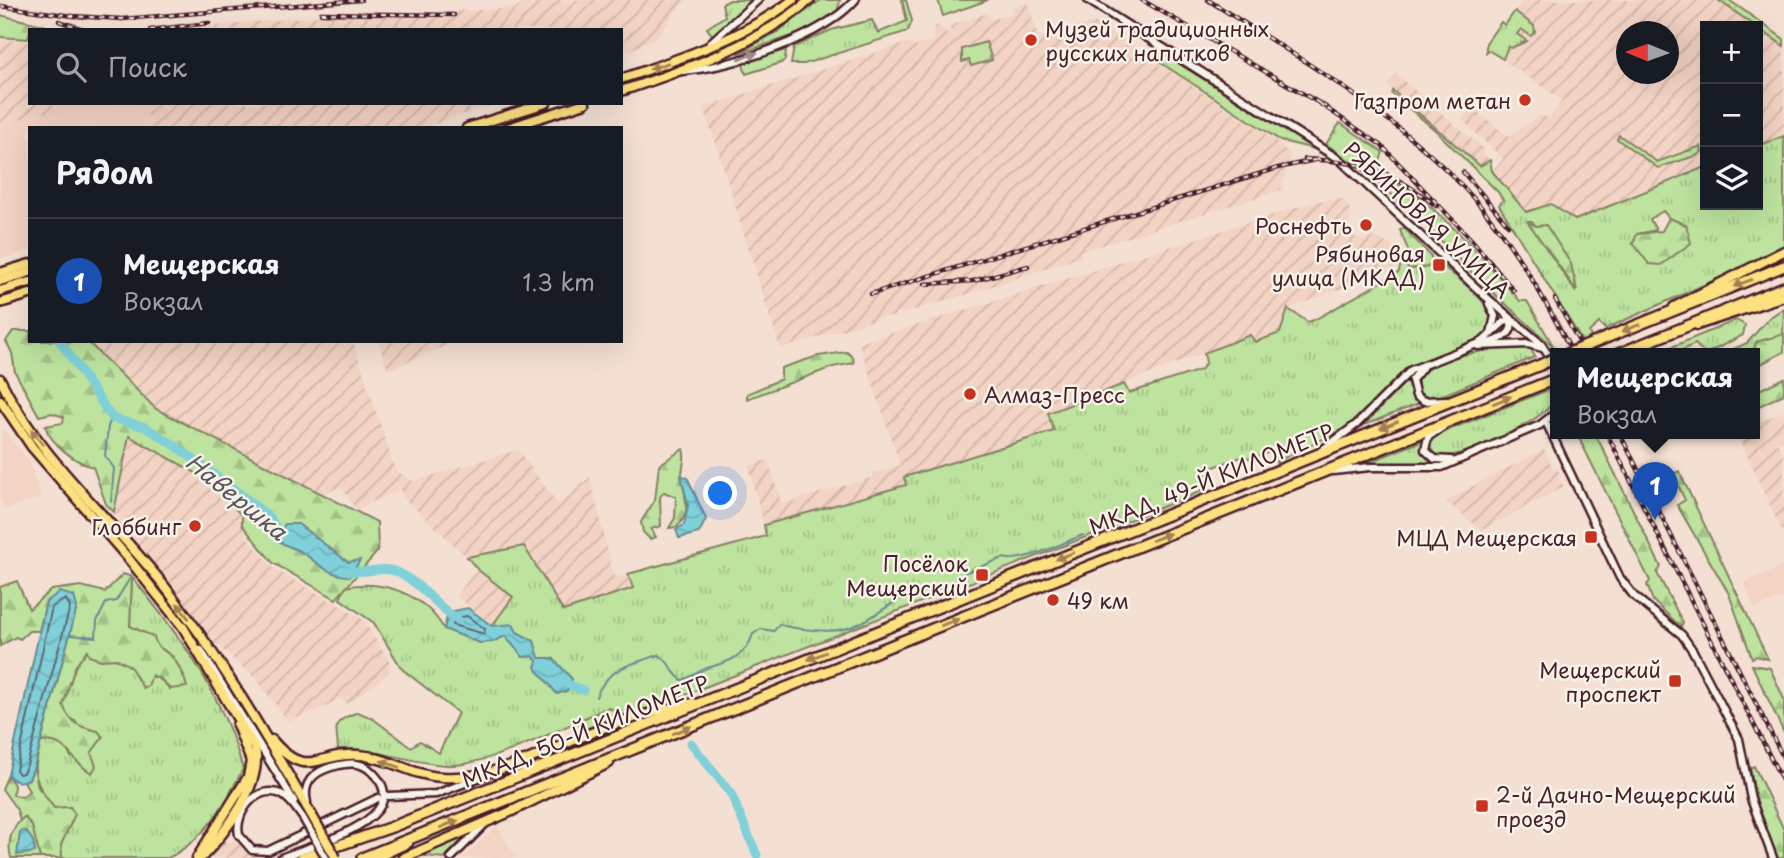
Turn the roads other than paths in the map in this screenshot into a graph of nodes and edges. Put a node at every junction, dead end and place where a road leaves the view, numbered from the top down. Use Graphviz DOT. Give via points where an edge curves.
graph roads {
  1 [pos="758,0"];
  2 [pos="793,0"];
  3 [pos="810,0"];
  4 [pos="855,0"];
  5 [pos="1088,0"];
  6 [pos="696,53"];
  7 [pos="681,72"];
  8 [pos="623,78"];
  9 [pos="623,90"];
  10 [pos="540,105"];
  11 [pos="579,105"];
  12 [pos="473,126"];
  13 [pos="514,126"];
  14 [pos="1782,252"];
  15 [pos="28,265"];
  16 [pos="1784,266"];
  17 [pos="0,273"];
  18 [pos="28,273"];
  19 [pos="0,281"];
  20 [pos="28,283"];
  21 [pos="1784,287"];
  22 [pos="0,291"];
  23 [pos="28,294"];
  24 [pos="1485,296"];
  25 [pos="1784,296"];
  26 [pos="1,302"];
  27 [pos="1655,318"];
  28 [pos="1511,320"];
  29 [pos="1676,331"];
  30 [pos="1488,338"];
  31 [pos="1472,347"];
  32 [pos="1581,348"];
  33 [pos="1633,348"];
  34 [pos="1546,349"];
  35 [pos="1550,356"];
  36 [pos="1550,360"];
  37 [pos="1430,362"];
  38 [pos="0,379"];
  39 [pos="1550,381"];
  40 [pos="1453,399"];
  41 [pos="0,400"];
  42 [pos="1458,418"];
  43 [pos="1550,418"];
  44 [pos="1546,422"];
  45 [pos="1531,429"];
  46 [pos="1550,433"];
  47 [pos="1550,437"];
  48 [pos="1552,439"];
  49 [pos="1315,455"];
  50 [pos="1460,458"];
  51 [pos="1321,473"];
  52 [pos="183,627"];
  53 [pos="880,630"];
  54 [pos="887,648"];
  55 [pos="715,697"];
  56 [pos="225,698"];
  57 [pos="253,715"];
  58 [pos="641,747"];
  59 [pos="504,767"];
  60 [pos="388,796"];
  61 [pos="378,798"];
  62 [pos="307,816"];
  63 [pos="490,820"];
  64 [pos="419,836"];
  65 [pos="199,858"];
  66 [pos="281,858"];
  67 [pos="302,858"];
  68 [pos="326,858"];
  69 [pos="336,858"];
  70 [pos="362,858"];
  71 [pos="376,858"];
  72 [pos="402,858"];
  73 [pos="451,858"];
  74 [pos="1773,858"];
  1 -- 6 [label="street" via="724,34"];
  2 -- 6 [label="main road"];
  3 -- 7 [label="main road" via="780,22"];
  7 -- 4 [label="street, one-way" via="735,60 804,36 828,25"];
  5 -- 24 [label="street, РЯБИНОВАЯ УЛИЦА" via="1340,160"];
  6 -- 8 [label="main road, one-way"];
  7 -- 9 [label="main road"];
  10 -- 12 [label="main road"];
  11 -- 13 [label="main road"];
  14 -- 27 [label="main road"];
  15 -- 17 [label="main road"];
  16 -- 27 [label="highway, one-way"];
  18 -- 19 [label="main road"];
  20 -- 22 [label="main road"];
  21 -- 29 [label="highway"];
  23 -- 26 [label="main road"];
  24 -- 28 [label="street, РЯБИНОВАЯ УЛИЦА"];
  24 -- 30 [label="street" via="1495,314"];
  25 -- 29 [label="main road"];
  27 -- 32 [label="highway, one-way, bridge"];
  28 -- 30 [label="street"];
  28 -- 31 [label="street" via="1512,328 1504,337"];
  28 -- 34 [label="street, РЯБИНОВАЯ УЛИЦА"];
  29 -- 33 [label="highway"];
  30 -- 31 [label="street"];
  31 -- 34 [label="street" via="1528,344"];
  31 -- 37 [label="street"];
  34 -- 35 [label="street, РЯБИНОВАЯ УЛИЦА"];
  36 -- 40 [label="highway, МКАД, 49-Й КИЛОМЕТР, bridge"];
  37 -- 40 [label="street" via="1414,375 1415,394 1426,401"];
  37 -- 49 [label="street" via="1407,373 1357,424"];
  57 -- 38 [label="main road, one-way" via="171,595 40,442"];
  42 -- 39 [label="highway, МКАД, 49-Й КИЛОМЕТР, one-way"];
  40 -- 49 [label="highway, МКАД, 49-Й КИЛОМЕТР, one-way"];
  41 -- 52 [label="main road" via="32,447"];
  42 -- 50 [label="street" via="1429,436 1425,447 1436,460"];
  42 -- 51 [label="highway, МКАД, 49-Й КИЛОМЕТР"];
  43 -- 44 [label="street"];
  44 -- 45 [label="street"];
  44 -- 46 [label="street"];
  45 -- 47 [label="street"];
  45 -- 50 [label="street"];
  48 -- 74 [label="street" via="1625,586 1682,635 1693,651 1739,739 1751,799"];
  49 -- 53 [label="highway, МКАД, 49-Й КИЛОМЕТР, one-way"];
  50 -- 51 [label="street" via="1432,468 1370,467"];
  54 -- 51 [label="highway, МКАД, 49-Й КИЛОМЕТР, one-way"];
  52 -- 56 [label="main road"];
  52 -- 62 [label="street"];
  53 -- 55 [label="highway, МКАД, 50-Й КИЛОМЕТР, one-way"];
  58 -- 54 [label="highway, МКАД, 50-Й КИЛОМЕТР, one-way"];
  55 -- 59 [label="main road" via="615,723"];
  55 -- 67 [label="highway, МКАД, 50-Й КИЛОМЕТР"];
  56 -- 65 [label="main road" via="248,751 250,768 245,786"];
  56 -- 65 [label="main road" via="255,748 257,771 252,787"];
  59 -- 57 [label="main road, one-way" via="441,777 359,754 300,762 282,751"];
  57 -- 62 [label="main road"];
  58 -- 63 [label="main road"];
  64 -- 58 [label="highway, МКАД, 50-Й КИЛОМЕТР, one-way"];
  59 -- 60 [label="street" via="436,794"];
  61 -- 62 [label="street" via="268,851 252,850 239,835 242,814 261,793 285,796"];
  62 -- 66 [label="street" via="306,791 321,770 355,763 377,777 383,799 374,817"];
  62 -- 68 [label="street, bridge"];
  62 -- 69 [label="main road, bridge"];
  63 -- 72 [label="main road"];
  63 -- 73 [label="street"];
  64 -- 70 [label="highway, МКАД, 50-Й КИЛОМЕТР"];
  64 -- 71 [label="main road"];
}
